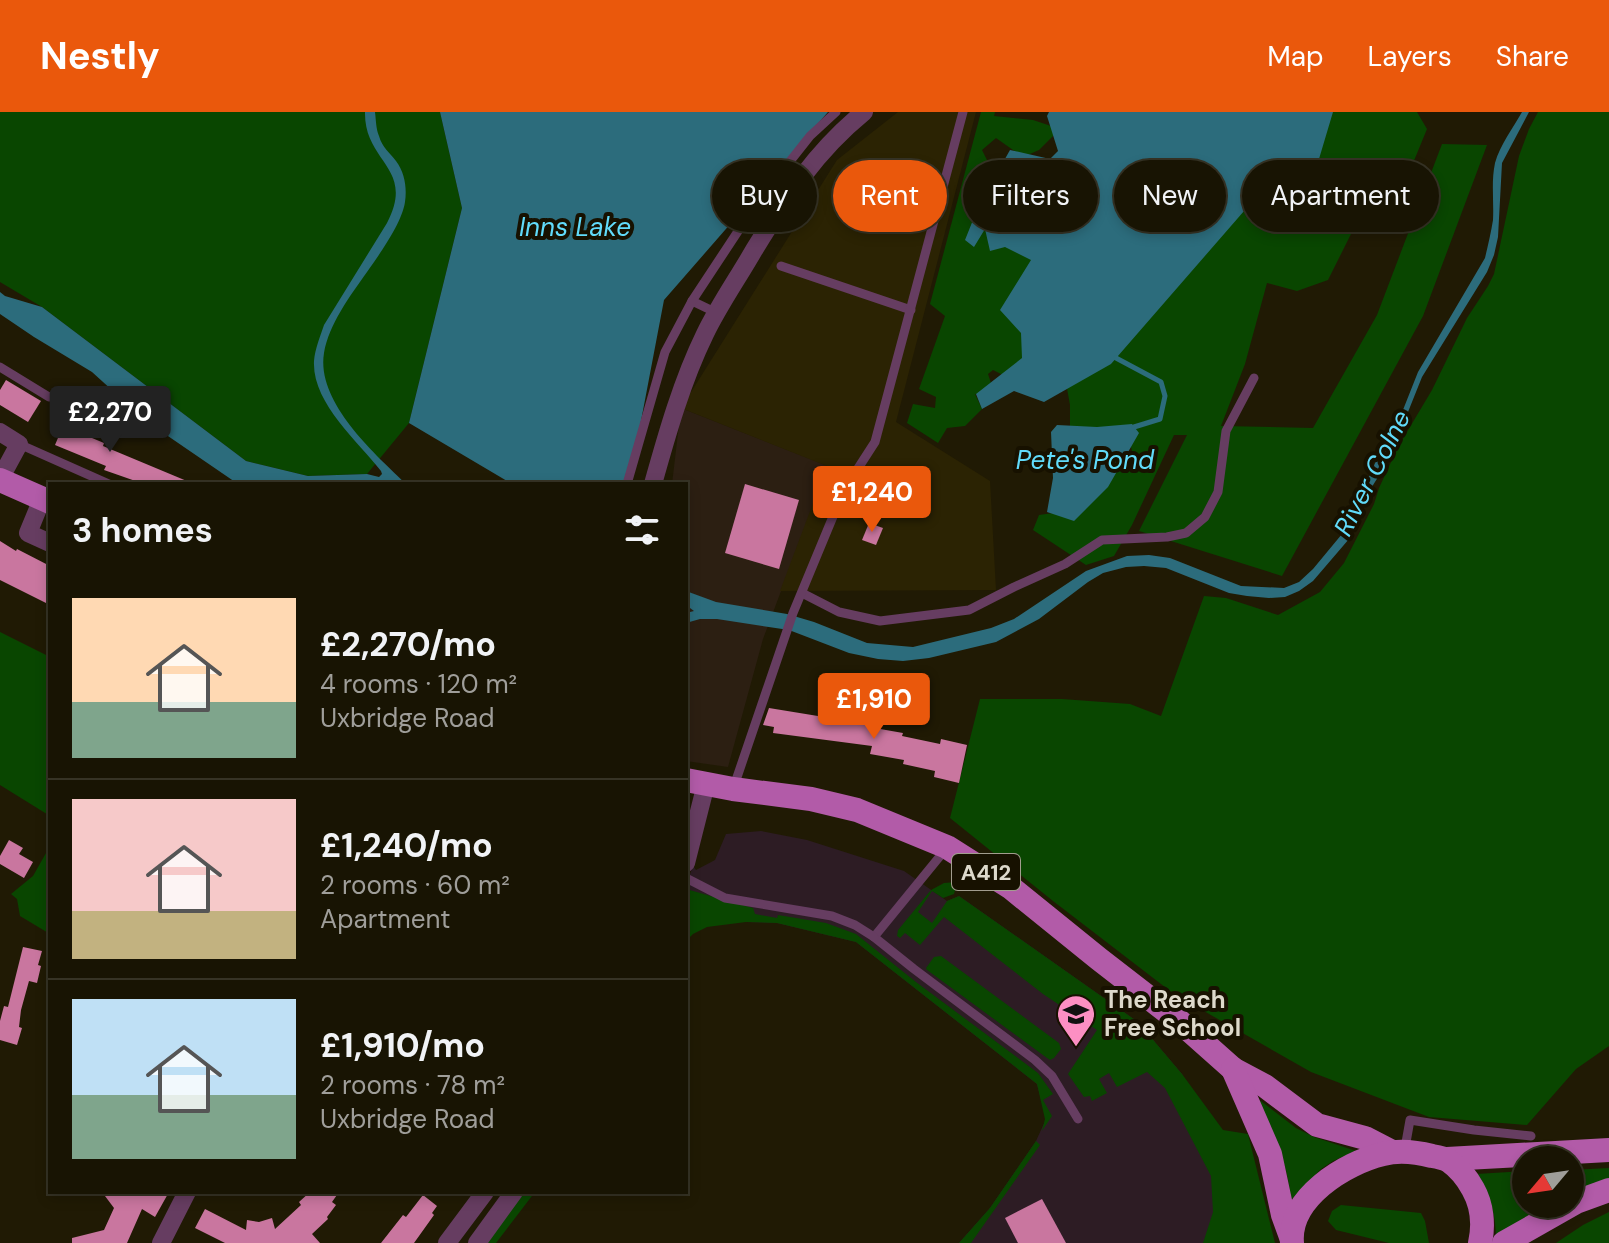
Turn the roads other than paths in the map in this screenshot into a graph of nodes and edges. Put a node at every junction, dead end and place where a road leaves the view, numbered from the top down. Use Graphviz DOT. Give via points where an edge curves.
graph roads {
  1 [pos="836,112"];
  2 [pos="864,112"];
  3 [pos="963,112"];
  4 [pos="781,266"];
  5 [pos="692,301"];
  6 [pos="911,310"];
  7 [pos="717,313"];
  8 [pos="0,367"];
  9 [pos="1254,378"];
  10 [pos="49,397"];
  11 [pos="0,432"];
  12 [pos="19,444"];
  13 [pos="0,480"];
  14 [pos="104,482"];
  15 [pos="628,482"];
  16 [pos="654,482"];
  17 [pos="844,490"];
  18 [pos="46,501"];
  19 [pos="880,509"];
  20 [pos="48,542"];
  21 [pos="802,593"];
  22 [pos="696,782"];
  23 [pos="733,789"];
  24 [pos="688,847"];
  25 [pos="947,847"];
  26 [pos="688,879"];
  27 [pos="874,937"];
  28 [pos="1233,1069"];
  29 [pos="1078,1119"];
  30 [pos="1531,1136"];
  31 [pos="1609,1150"];
  32 [pos="1398,1152"];
  33 [pos="1447,1159"];
  34 [pos="1609,1190"];
  35 [pos="186,1194"];
  36 [pos="513,1194"];
  37 [pos="475,1195"];
  38 [pos="1609,1198"];
  39 [pos="498,1216"];
  40 [pos="1292,1240"];
  41 [pos="161,1243"];
  42 [pos="447,1243"];
  43 [pos="477,1243"];
  44 [pos="1480,1243"];
  45 [pos="1504,1243"];
  46 [pos="1532,1243"];
  1 -- 5 [label="lane" via="810,136 754,207"];
  2 -- 7 [label="street" via="802,175"];
  3 -- 6 [label="lane"];
  4 -- 6 [label="lane"];
  5 -- 7 [label="lane"];
  5 -- 15 [label="lane" via="665,352"];
  6 -- 17 [label="lane" via="875,442"];
  7 -- 16 [label="street" via="676,407"];
  8 -- 10 [label="lane"];
  9 -- 21 [label="lane" via="1226,431 1218,492 1205,517 1186,533 1102,540 1065,564 969,610 880,621 839,612"];
  11 -- 12 [label="street"];
  12 -- 13 [label="street"];
  12 -- 14 [label="lane"];
  13 -- 18 [label="main road"];
  17 -- 19 [label="lane"];
  17 -- 21 [label="lane"];
  18 -- 20 [label="street" via="28,533"];
  21 -- 23 [label="lane"];
  22 -- 23 [label="main road, A412"];
  22 -- 24 [label="street"];
  23 -- 25 [label="main road, A412" via="857,810"];
  25 -- 27 [label="lane"];
  25 -- 28 [label="main road, A412" via="1010,887"];
  26 -- 27 [label="lane" via="725,898 832,916"];
  27 -- 29 [label="lane" via="1035,1060 1052,1076"];
  28 -- 32 [label="main road, A412" via="1317,1125"];
  28 -- 40 [label="main road, A412" via="1270,1154"];
  30 -- 32 [label="lane" via="1410,1120"];
  31 -- 33 [label="main road"];
  32 -- 33 [label="main road"];
  32 -- 40 [label="main road" via="1380,1154 1321,1186 1300,1212"];
  33 -- 44 [label="main road" via="1475,1192 1482,1218"];
  34 -- 45 [label="main road" via="1576,1202"];
  35 -- 41 [label="street"];
  36 -- 39 [label="street"];
  37 -- 39 [label="street"];
  37 -- 42 [label="street"];
  38 -- 46 [label="main road" via="1560,1222"];
  39 -- 43 [label="street"];
}
